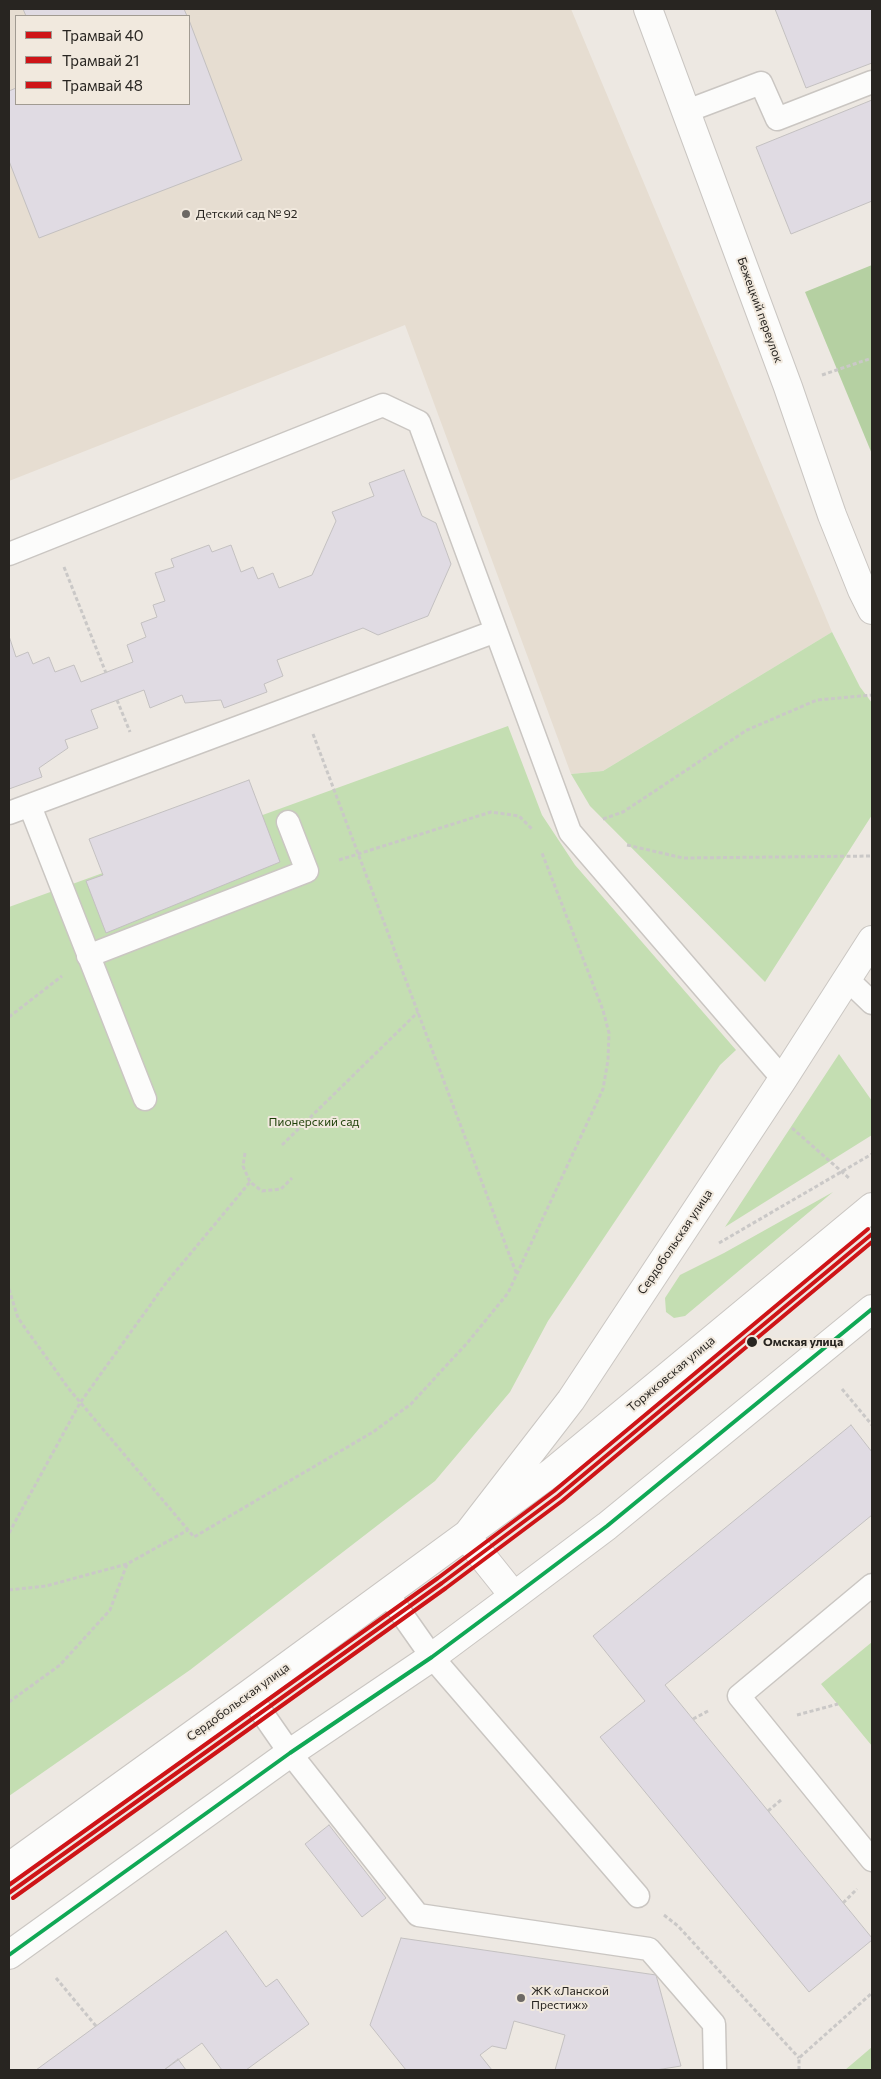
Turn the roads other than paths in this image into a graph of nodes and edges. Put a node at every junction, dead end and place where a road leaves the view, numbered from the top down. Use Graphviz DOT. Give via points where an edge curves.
graph roads {
  1 [pos="648,9"];
  2 [pos="872,82"];
  3 [pos="686,111"];
  4 [pos="9,554"];
  5 [pos="872,610"];
  6 [pos="496,631"];
  7 [pos="30,806"];
  8 [pos="9,813"];
  9 [pos="288,822"];
  10 [pos="872,940"];
  11 [pos="88,956"];
  12 [pos="846,978"];
  13 [pos="872,1003"];
  14 [pos="783,1079"];
  15 [pos="145,1099"];
  16 [pos="872,1207"];
  17 [pos="872,1310"];
  18 [pos="466,1536"];
  19 [pos="872,1585"];
  20 [pos="387,1593"];
  21 [pos="514,1596"];
  22 [pos="432,1657"];
  23 [pos="249,1694"];
  24 [pos="290,1753"];
  25 [pos="872,1860"];
  26 [pos="9,1867"];
  27 [pos="638,1896"];
  28 [pos="9,1955"];
  29 [pos="715,2070"];
  1 -- 3 [label="main road, Бежецкий переулок"];
  2 -- 3 [label="lane" via="778,119 761,82"];
  3 -- 5 [label="main road, Бежецкий переулок" via="832,515"];
  4 -- 6 [label="lane" via="383,405 420,422"];
  6 -- 7 [label="lane"];
  6 -- 14 [label="lane" via="570,832"];
  7 -- 8 [label="lane"];
  7 -- 11 [label="lane"];
  9 -- 11 [label="lane" via="308,870"];
  10 -- 12 [label="main road, Сердобольская улица"];
  11 -- 15 [label="lane"];
  12 -- 13 [label="lane"];
  12 -- 14 [label="main road, Сердобольская улица"];
  14 -- 18 [label="main road, Сердобольская улица" via="571,1400"];
  16 -- 18 [label="main road, Торжковская улица" via="552,1472"];
  17 -- 21 [label="main road" via="652,1490"];
  18 -- 20 [label="main road, Сердобольская улица"];
  18 -- 21 [label="main road"];
  19 -- 25 [label="lane" via="740,1696"];
  20 -- 22 [label="lane"];
  20 -- 23 [label="main road, Сердобольская улица"];
  21 -- 22 [label="main road"];
  22 -- 24 [label="main road"];
  22 -- 27 [label="lane"];
  23 -- 24 [label="lane"];
  23 -- 26 [label="main road, Сердобольская улица"];
  24 -- 28 [label="main road"];
  24 -- 29 [label="lane" via="418,1915 649,1949 714,2024"];
}
